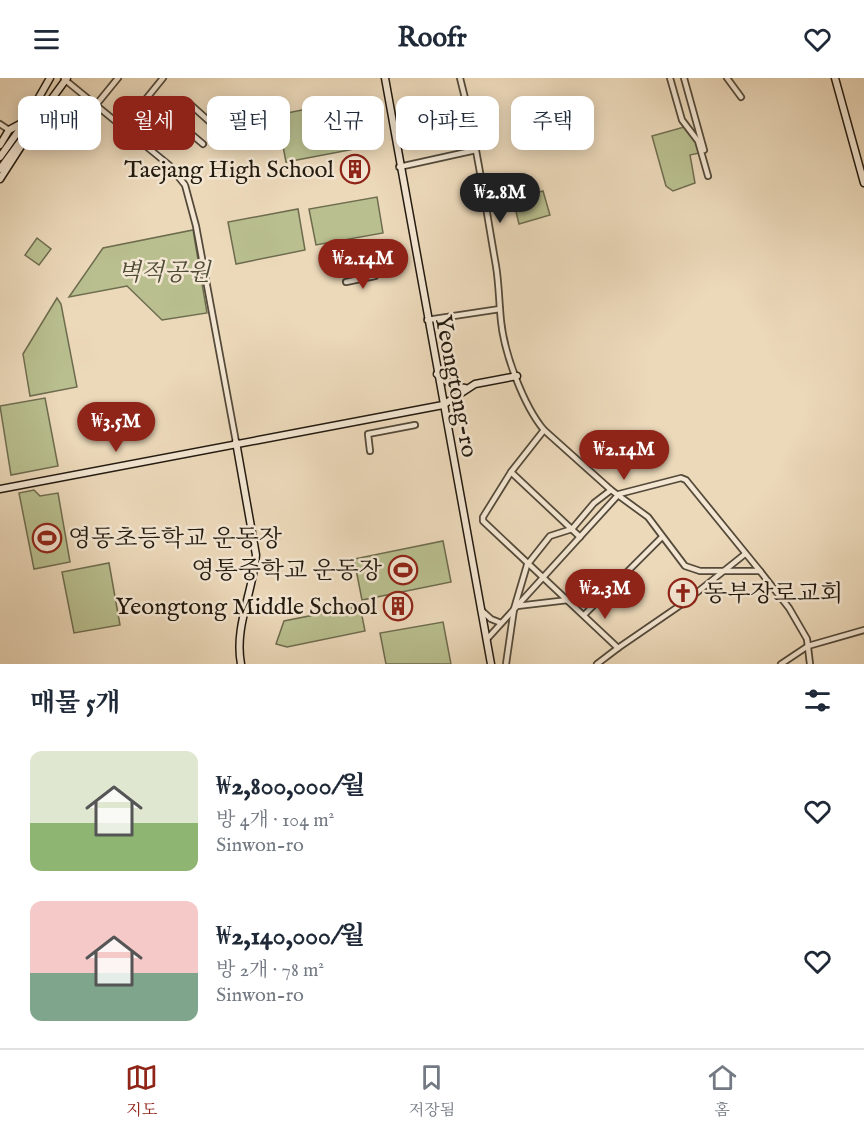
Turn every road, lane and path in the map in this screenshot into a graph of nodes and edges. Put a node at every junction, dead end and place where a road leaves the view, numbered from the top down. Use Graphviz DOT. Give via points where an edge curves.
graph roads {
  1 [pos="50,78"];
  2 [pos="118,78"];
  3 [pos="163,78"];
  4 [pos="385,78"];
  5 [pos="460,78"];
  6 [pos="670,78"];
  7 [pos="684,78"];
  8 [pos="727,78"];
  9 [pos="835,78"];
  10 [pos="65,79"];
  11 [pos="41,96"];
  12 [pos="51,96"];
  13 [pos="85,96"];
  14 [pos="148,96"];
  15 [pos="464,96"];
  16 [pos="741,97"];
  17 [pos="101,99"];
  18 [pos="207,119"];
  19 [pos="0,124"];
  20 [pos="18,127"];
  21 [pos="9,130"];
  22 [pos="18,136"];
  23 [pos="18,140"];
  24 [pos="203,144"];
  25 [pos="0,145"];
  26 [pos="20,150"];
  27 [pos="152,150"];
  28 [pos="476,150"];
  29 [pos="0,157"];
  30 [pos="399,166"];
  31 [pos="0,169"];
  32 [pos="0,179"];
  33 [pos="864,183"];
  34 [pos="375,276"];
  35 [pos="346,282"];
  36 [pos="500,309"];
  37 [pos="427,320"];
  38 [pos="437,374"];
  39 [pos="517,376"];
  40 [pos="465,388"];
  41 [pos="443,405"];
  42 [pos="415,425"];
  43 [pos="544,430"];
  44 [pos="236,442"];
  45 [pos="370,451"];
  46 [pos="511,472"];
  47 [pos="0,489"];
  48 [pos="611,490"];
  49 [pos="619,494"];
  50 [pos="572,529"];
  51 [pos="580,537"];
  52 [pos="662,537"];
  53 [pos="745,554"];
  54 [pos="527,565"];
  55 [pos="729,569"];
  56 [pos="760,571"];
  57 [pos="543,577"];
  58 [pos="568,600"];
  59 [pos="514,607"];
  60 [pos="481,609"];
  61 [pos="584,615"];
  62 [pos="501,623"];
  63 [pos="864,630"];
  64 [pos="487,639"];
  65 [pos="808,646"];
  66 [pos="618,648"];
  67 [pos="240,664"];
  68 [pos="491,664"];
  69 [pos="506,664"];
  70 [pos="597,664"];
  71 [pos="781,664"];
  72 [pos="810,664"];
  1 -- 11 [label="street"];
  2 -- 17 [label="street"];
  3 -- 14 [label="street"];
  4 -- 30 [label="street, Yeongtong-ro"];
  5 -- 15 [label="street"];
  6 -- 7 [label="street" via="682,120 699,144 710,176"];
  8 -- 16 [label="street"];
  9 -- 33 [label="street"];
  10 -- 12 [label="street"];
  10 -- 13 [label="street"];
  18 -- 24 [label="street" via="191,105 177,122"];
  19 -- 21 [label="street"];
  20 -- 21 [label="street"];
  21 -- 25 [label="street"];
  22 -- 29 [label="street"];
  23 -- 31 [label="street"];
  26 -- 32 [label="street"];
  27 -- 44 [label="street" via="185,185"];
  28 -- 30 [label="street"];
  28 -- 36 [label="street"];
  30 -- 37 [label="street, Yeongtong-ro"];
  34 -- 35 [label="street"];
  36 -- 37 [label="street"];
  36 -- 39 [label="street"];
  37 -- 38 [label="street, Yeongtong-ro"];
  38 -- 40 [label="street" via="453,386"];
  38 -- 41 [label="street, Yeongtong-ro"];
  39 -- 40 [label="street"];
  39 -- 43 [label="street"];
  40 -- 41 [label="street"];
  41 -- 44 [label="street"];
  41 -- 60 [label="street, Yeongtong-ro"];
  42 -- 45 [label="street" via="368,434"];
  43 -- 46 [label="street"];
  43 -- 48 [label="street"];
  44 -- 47 [label="street"];
  44 -- 67 [label="street" via="256,555 237,643"];
  46 -- 50 [label="street"];
  46 -- 54 [label="street" via="483,522"];
  48 -- 49 [label="street"];
  48 -- 50 [label="street" via="594,502"];
  49 -- 51 [label="street"];
  49 -- 52 [label="street" via="648,517"];
  49 -- 53 [label="street" via="684,479"];
  50 -- 51 [label="street"];
  50 -- 54 [label="street" via="550,536"];
  51 -- 57 [label="street"];
  52 -- 55 [label="street" via="689,568"];
  52 -- 61 [label="street"];
  53 -- 55 [label="street"];
  53 -- 56 [label="street"];
  54 -- 57 [label="street"];
  54 -- 59 [label="street"];
  55 -- 56 [label="street"];
  55 -- 66 [label="street"];
  56 -- 65 [label="street" via="793,615"];
  57 -- 58 [label="street"];
  57 -- 59 [label="street"];
  58 -- 59 [label="street"];
  58 -- 61 [label="street"];
  59 -- 62 [label="street"];
  59 -- 69 [label="street"];
  60 -- 62 [label="street" via="490,619"];
  60 -- 64 [label="street, Yeongtong-ro"];
  61 -- 66 [label="street"];
  62 -- 64 [label="street"];
  63 -- 65 [label="street"];
  64 -- 68 [label="street, Yeongtong-ro"];
  65 -- 71 [label="street"];
  65 -- 72 [label="street"];
  66 -- 70 [label="street"];
}
